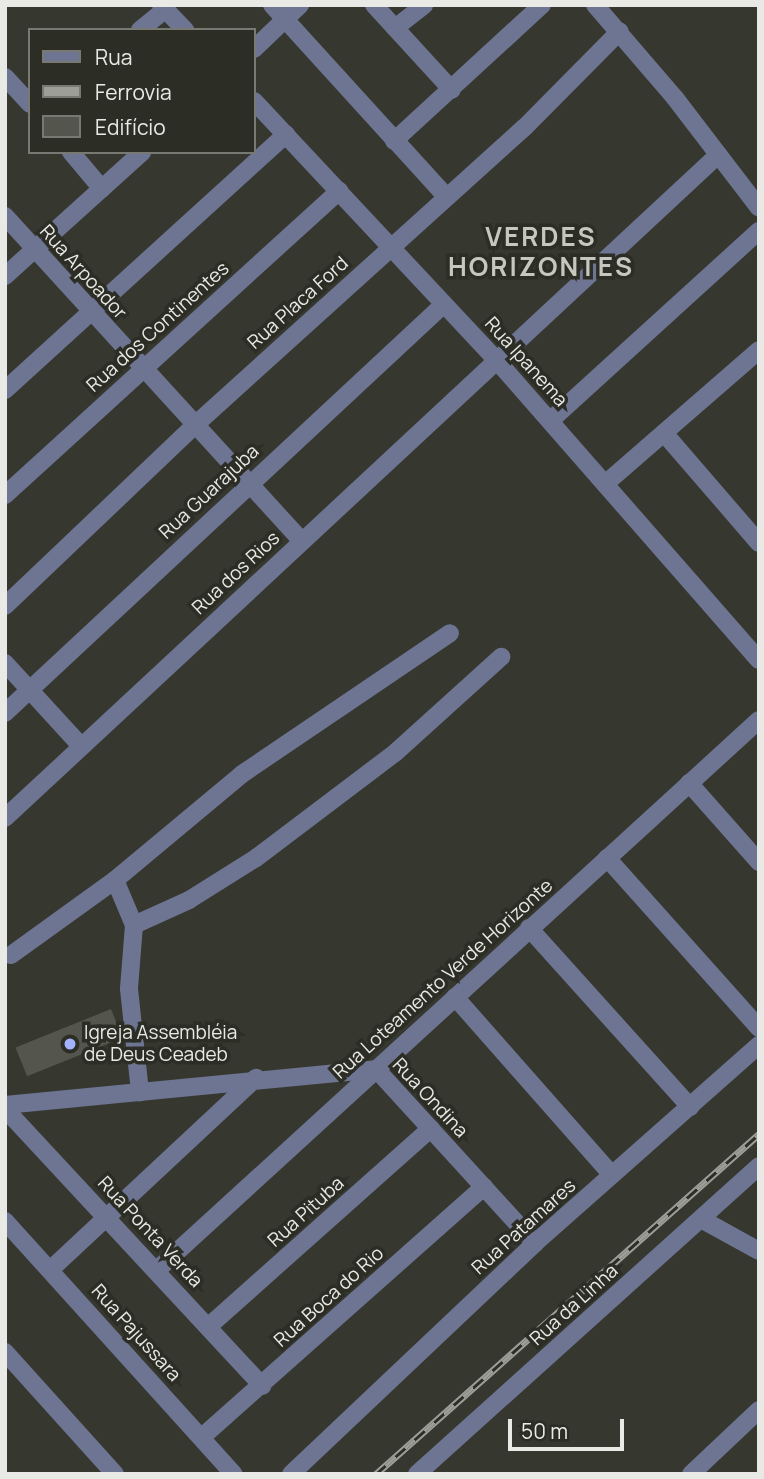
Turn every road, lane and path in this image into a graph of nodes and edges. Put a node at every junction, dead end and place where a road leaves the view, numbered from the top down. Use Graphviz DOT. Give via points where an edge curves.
graph roads {
  1 [pos="272,5"];
  2 [pos="300,5"];
  3 [pos="374,5"];
  4 [pos="424,5"];
  5 [pos="542,5"];
  6 [pos="595,5"];
  7 [pos="163,8"];
  8 [pos="285,19"];
  9 [pos="142,28"];
  10 [pos="183,28"];
  11 [pos="394,28"];
  12 [pos="620,31"];
  13 [pos="256,47"];
  14 [pos="5,76"];
  15 [pos="452,90"];
  16 [pos="28,102"];
  17 [pos="256,103"];
  18 [pos="286,134"];
  19 [pos="394,141"];
  20 [pos="73,154"];
  21 [pos="140,154"];
  22 [pos="718,155"];
  23 [pos="102,189"];
  24 [pos="339,191"];
  25 [pos="446,196"];
  26 [pos="759,208"];
  27 [pos="5,216"];
  28 [pos="759,231"];
  29 [pos="392,246"];
  30 [pos="34,249"];
  31 [pos="5,276"];
  32 [pos="444,304"];
  33 [pos="89,312"];
  34 [pos="759,350"];
  35 [pos="498,362"];
  36 [pos="143,369"];
  37 [pos="5,390"];
  38 [pos="551,420"];
  39 [pos="195,425"];
  40 [pos="664,433"];
  41 [pos="249,483"];
  42 [pos="606,484"];
  43 [pos="5,495"];
  44 [pos="301,540"];
  45 [pos="759,543"];
  46 [pos="5,606"];
  47 [pos="450,633"];
  48 [pos="501,657"];
  49 [pos="759,660"];
  50 [pos="5,663"];
  51 [pos="30,691"];
  52 [pos="5,713"];
  53 [pos="759,720"];
  54 [pos="81,746"];
  55 [pos="689,783"];
  56 [pos="5,818"];
  57 [pos="607,858"];
  58 [pos="759,862"];
  59 [pos="115,880"];
  60 [pos="134,925"];
  61 [pos="529,928"];
  62 [pos="11,955"];
  63 [pos="455,997"];
  64 [pos="759,1028"];
  65 [pos="759,1045"];
  66 [pos="376,1069"];
  67 [pos="256,1078"];
  68 [pos="140,1092"];
  69 [pos="5,1107"];
  70 [pos="690,1107"];
  71 [pos="431,1128"];
  72 [pos="759,1166"];
  73 [pos="612,1175"];
  74 [pos="484,1187"];
  75 [pos="106,1217"];
  76 [pos="701,1219"];
  77 [pos="5,1221"];
  78 [pos="535,1243"];
  79 [pos="759,1251"];
  80 [pos="50,1270"];
  81 [pos="157,1270"];
  82 [pos="209,1326"];
  83 [pos="5,1352"];
  84 [pos="262,1386"];
  85 [pos="759,1410"];
  86 [pos="202,1437"];
  87 [pos="694,1473"];
  88 [pos="115,1474"];
  89 [pos="234,1474"];
  90 [pos="291,1474"];
  91 [pos="417,1474"];
  1 -- 8 [label="street"];
  2 -- 8 [label="street"];
  3 -- 11 [label="street"];
  4 -- 11 [label="street"];
  5 -- 15 [label="street"];
  6 -- 12 [label="street"];
  7 -- 9 [label="street"];
  7 -- 10 [label="street"];
  8 -- 13 [label="street"];
  8 -- 19 [label="street"];
  11 -- 15 [label="street"];
  12 -- 22 [label="street"];
  12 -- 25 [label="street, Rua Placa Ford" via="524,128"];
  14 -- 16 [label="street"];
  15 -- 19 [label="street"];
  17 -- 18 [label="street, Rua Ipanema"];
  18 -- 24 [label="street, Rua Ipanema"];
  18 -- 33 [label="street"];
  19 -- 25 [label="street"];
  20 -- 23 [label="street"];
  21 -- 23 [label="street"];
  22 -- 26 [label="street"];
  22 -- 35 [label="street, Rua dos Rios"];
  23 -- 30 [label="street"];
  24 -- 29 [label="street, Rua Ipanema"];
  24 -- 36 [label="street, Rua dos Continentes"];
  25 -- 29 [label="street, Rua Placa Ford"];
  27 -- 30 [label="street, Rua Arpoador"];
  28 -- 38 [label="street"];
  29 -- 32 [label="street, Rua Ipanema"];
  29 -- 39 [label="street, Rua Placa Ford"];
  30 -- 31 [label="street"];
  30 -- 33 [label="street, Rua Arpoador"];
  32 -- 35 [label="street, Rua Ipanema"];
  32 -- 41 [label="street, Rua Guarajuba"];
  33 -- 36 [label="street, Rua Arpoador"];
  33 -- 37 [label="street"];
  34 -- 40 [label="street"];
  35 -- 38 [label="street, Rua Ipanema"];
  35 -- 44 [label="street, Rua dos Rios"];
  36 -- 39 [label="street, Rua Arpoador"];
  36 -- 43 [label="street, Rua dos Continentes"];
  38 -- 42 [label="street, Rua Ipanema"];
  39 -- 41 [label="street, Rua Arpoador"];
  39 -- 46 [label="street, Rua Placa Ford"];
  40 -- 42 [label="street"];
  40 -- 45 [label="street"];
  41 -- 44 [label="street, Rua Arpoador"];
  41 -- 51 [label="street, Rua Guarajuba"];
  42 -- 49 [label="street, Rua Ipanema"];
  44 -- 54 [label="street, Rua dos Rios"];
  47 -- 59 [label="street" via="242,775"];
  48 -- 60 [label="street" via="396,752 256,858 172,910"];
  50 -- 51 [label="street"];
  51 -- 52 [label="street, Rua Guarajuba"];
  51 -- 54 [label="street"];
  53 -- 55 [label="street, Rua Loteamento Verde Horizonte"];
  54 -- 56 [label="street, Rua dos Rios"];
  55 -- 57 [label="street, Rua Loteamento Verde Horizonte"];
  55 -- 58 [label="street"];
  57 -- 61 [label="street, Rua Loteamento Verde Horizonte"];
  57 -- 64 [label="street"];
  59 -- 60 [label="street"];
  59 -- 62 [label="street"];
  60 -- 68 [label="street" via="129,989"];
  61 -- 63 [label="street, Rua Loteamento Verde Horizonte"];
  61 -- 70 [label="street"];
  63 -- 66 [label="street, Rua Loteamento Verde Horizonte"];
  63 -- 73 [label="street"];
  65 -- 70 [label="street, Rua Patamares"];
  66 -- 67 [label="street, Rua Ondina"];
  66 -- 71 [label="street, Rua Ondina"];
  66 -- 81 [label="street, Rua Loteamento Verde Horizonte"];
  67 -- 68 [label="street, Rua Ondina"];
  67 -- 75 [label="street"];
  68 -- 69 [label="street, Rua Ondina"];
  69 -- 75 [label="street, Rua Ponta Verda"];
  70 -- 73 [label="street, Rua Patamares"];
  71 -- 74 [label="street, Rua Ondina"];
  71 -- 82 [label="street, Rua Pituba"];
  72 -- 76 [label="street, Rua da Linha"];
  73 -- 78 [label="street, Rua Patamares"];
  74 -- 78 [label="street, Rua Ondina"];
  74 -- 84 [label="street, Rua Boca do Rio"];
  75 -- 80 [label="street"];
  75 -- 81 [label="street, Rua Ponta Verda"];
  76 -- 79 [label="street"];
  76 -- 91 [label="street, Rua da Linha"];
  77 -- 80 [label="street, Rua Pajussara"];
  78 -- 90 [label="street, Rua Patamares"];
  80 -- 86 [label="street, Rua Pajussara"];
  81 -- 82 [label="street, Rua Ponta Verda"];
  82 -- 84 [label="street, Rua Ponta Verda"];
  83 -- 88 [label="street"];
  84 -- 86 [label="street, Rua Boca do Rio"];
  85 -- 87 [label="street"];
  86 -- 89 [label="street, Rua Pajussara"];
}
